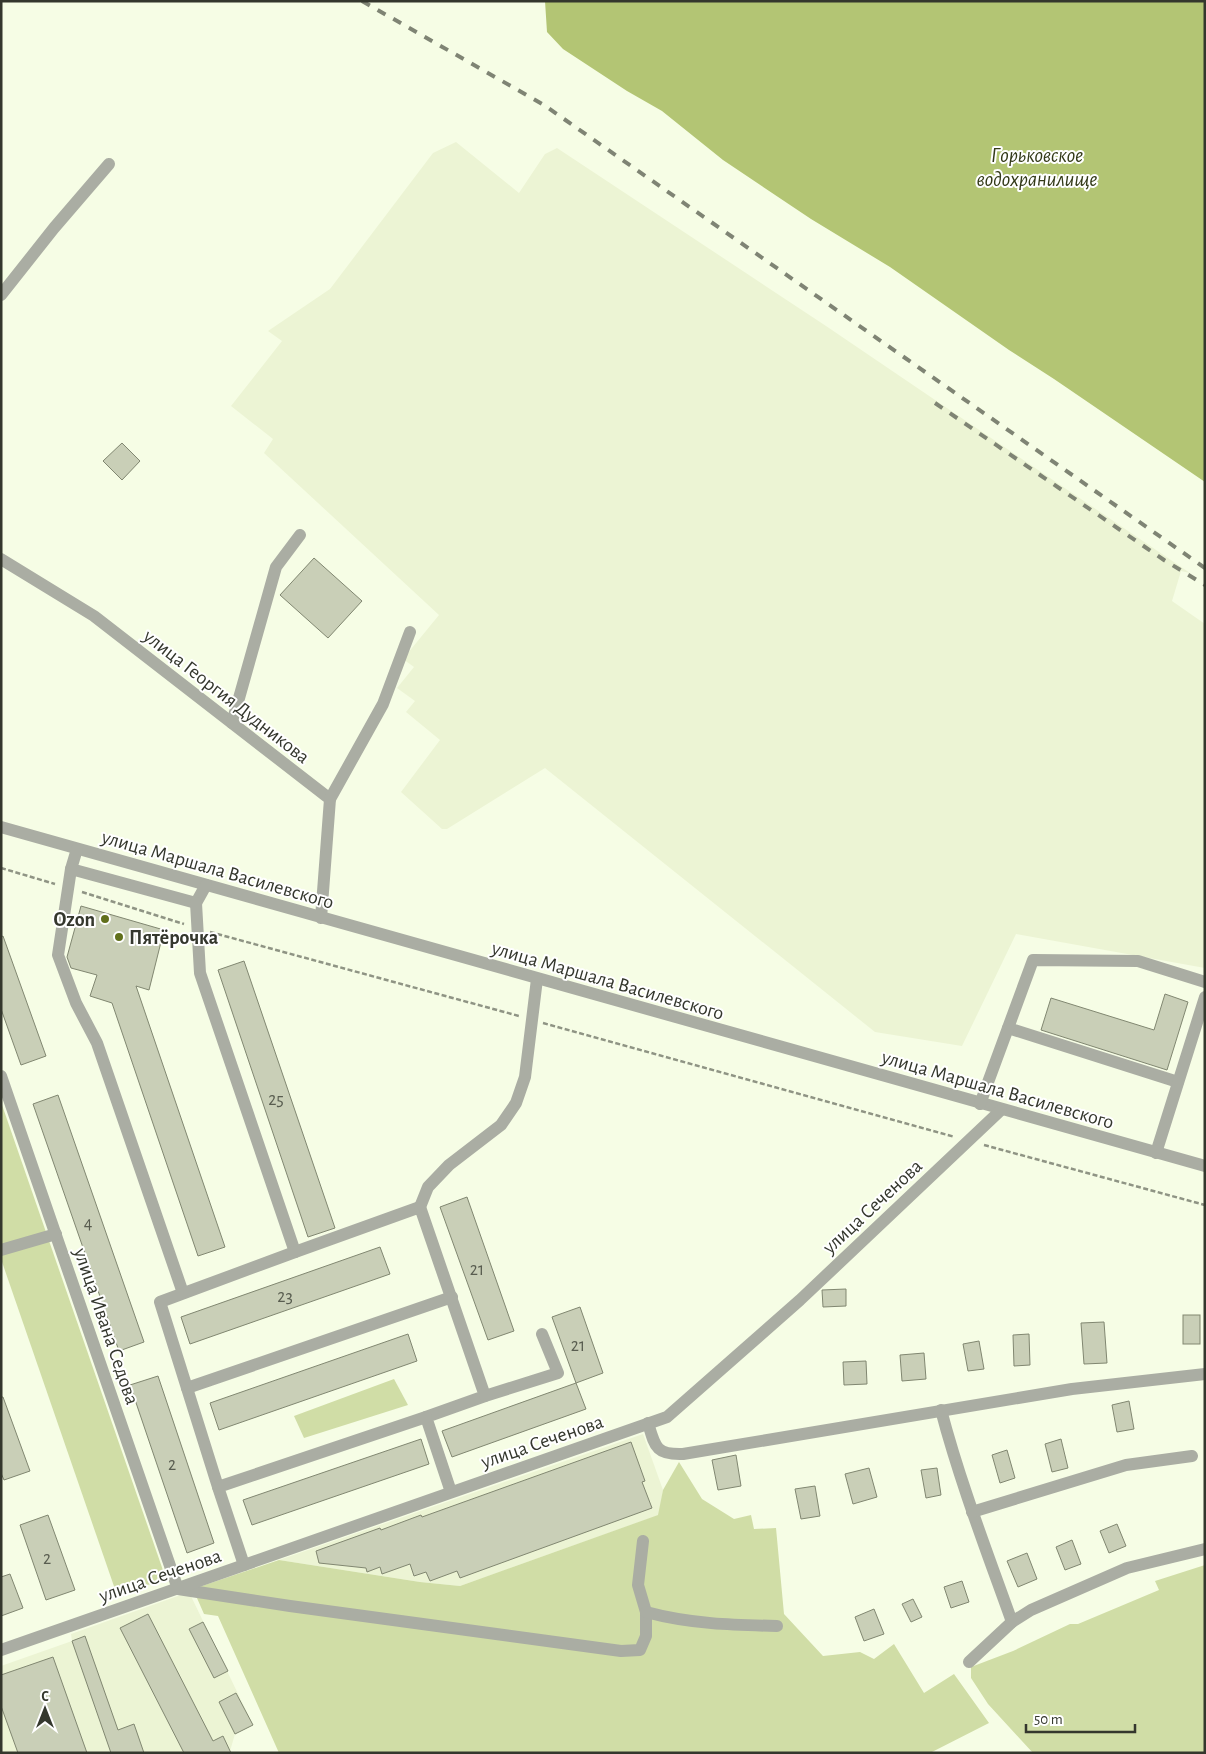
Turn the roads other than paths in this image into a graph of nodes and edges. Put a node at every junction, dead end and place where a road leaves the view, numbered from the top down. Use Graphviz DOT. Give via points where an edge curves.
graph roads {
  1 [pos="109,164"];
  2 [pos="1,295"];
  3 [pos="300,534"];
  4 [pos="1,559"];
  5 [pos="410,632"];
  6 [pos="232,724"];
  7 [pos="330,799"];
  8 [pos="1,827"];
  9 [pos="77,848"];
  10 [pos="71,869"];
  11 [pos="206,885"];
  12 [pos="196,903"];
  13 [pos="321,918"];
  14 [pos="537,979"];
  15 [pos="1205,982"];
  16 [pos="1205,998"];
  17 [pos="1008,1028"];
  18 [pos="1,1076"];
  19 [pos="1178,1082"];
  20 [pos="980,1104"];
  21 [pos="1001,1110"];
  22 [pos="1156,1153"];
  23 [pos="1205,1166"];
  24 [pos="420,1208"];
  25 [pos="56,1234"];
  26 [pos="1,1250"];
  27 [pos="295,1252"];
  28 [pos="183,1293"];
  29 [pos="452,1297"];
  30 [pos="542,1334"];
  31 [pos="1205,1374"];
  32 [pos="188,1388"];
  33 [pos="485,1396"];
  34 [pos="941,1410"];
  35 [pos="426,1417"];
  36 [pos="648,1423"];
  37 [pos="1192,1456"];
  38 [pos="218,1487"];
  39 [pos="451,1492"];
  40 [pos="972,1512"];
  41 [pos="642,1541"];
  42 [pos="1205,1549"];
  43 [pos="244,1566"];
  44 [pos="178,1589"];
  45 [pos="646,1612"];
  46 [pos="1012,1622"];
  47 [pos="777,1626"];
  48 [pos="1,1650"];
  49 [pos="968,1662"];
  1 -- 2 [label="street"];
  3 -- 6 [label="street" via="276,567"];
  4 -- 6 [label="street, улица Георгия Дудникова" via="94,616"];
  5 -- 7 [label="street" via="383,704"];
  6 -- 7 [label="street, улица Георгия Дудникова"];
  7 -- 13 [label="street"];
  8 -- 9 [label="street, улица Маршала Василевского"];
  9 -- 10 [label="street"];
  9 -- 11 [label="street, улица Маршала Василевского"];
  10 -- 12 [label="street"];
  10 -- 28 [label="street" via="58,955 76,1003 97,1043"];
  11 -- 12 [label="street"];
  11 -- 13 [label="street, улица Маршала Василевского"];
  12 -- 27 [label="street" via="200,973"];
  13 -- 14 [label="street, улица Маршала Василевского"];
  14 -- 20 [label="street, улица Маршала Василевского"];
  14 -- 24 [label="street" via="525,1077 516,1104 501,1125 449,1165 428,1187"];
  15 -- 17 [label="street" via="1138,961 1033,960"];
  16 -- 19 [label="street"];
  17 -- 19 [label="street"];
  17 -- 20 [label="street"];
  18 -- 25 [label="street, улица Ивана Седова"];
  19 -- 22 [label="street"];
  20 -- 21 [label="street, улица Маршала Василевского"];
  21 -- 22 [label="street, улица Маршала Василевского"];
  21 -- 36 [label="street, улица Сеченова" via="800,1300 666,1417"];
  22 -- 23 [label="street, улица Маршала Василевского"];
  24 -- 27 [label="street"];
  24 -- 29 [label="street"];
  25 -- 26 [label="street"];
  25 -- 44 [label="street, улица Ивана Седова"];
  27 -- 28 [label="street"];
  28 -- 32 [label="street" via="160,1302"];
  29 -- 32 [label="street"];
  29 -- 33 [label="street"];
  30 -- 33 [label="street" via="558,1373"];
  31 -- 34 [label="street" via="1072,1389"];
  32 -- 38 [label="street"];
  33 -- 35 [label="street"];
  34 -- 36 [label="street" via="678,1454 663,1453 655,1446"];
  34 -- 40 [label="street"];
  35 -- 38 [label="street"];
  35 -- 39 [label="street"];
  36 -- 39 [label="street, улица Сеченова"];
  37 -- 40 [label="street" via="1126,1465"];
  38 -- 43 [label="street"];
  39 -- 43 [label="street, улица Сеченова"];
  40 -- 46 [label="street"];
  41 -- 45 [label="street" via="638,1585"];
  42 -- 46 [label="street" via="1127,1568 1031,1610"];
  43 -- 44 [label="street, улица Сеченова"];
  44 -- 45 [label="street" via="621,1651 640,1650 646,1636"];
  44 -- 48 [label="street, улица Сеченова"];
  45 -- 47 [label="street" via="710,1624"];
  46 -- 49 [label="street"];
}
